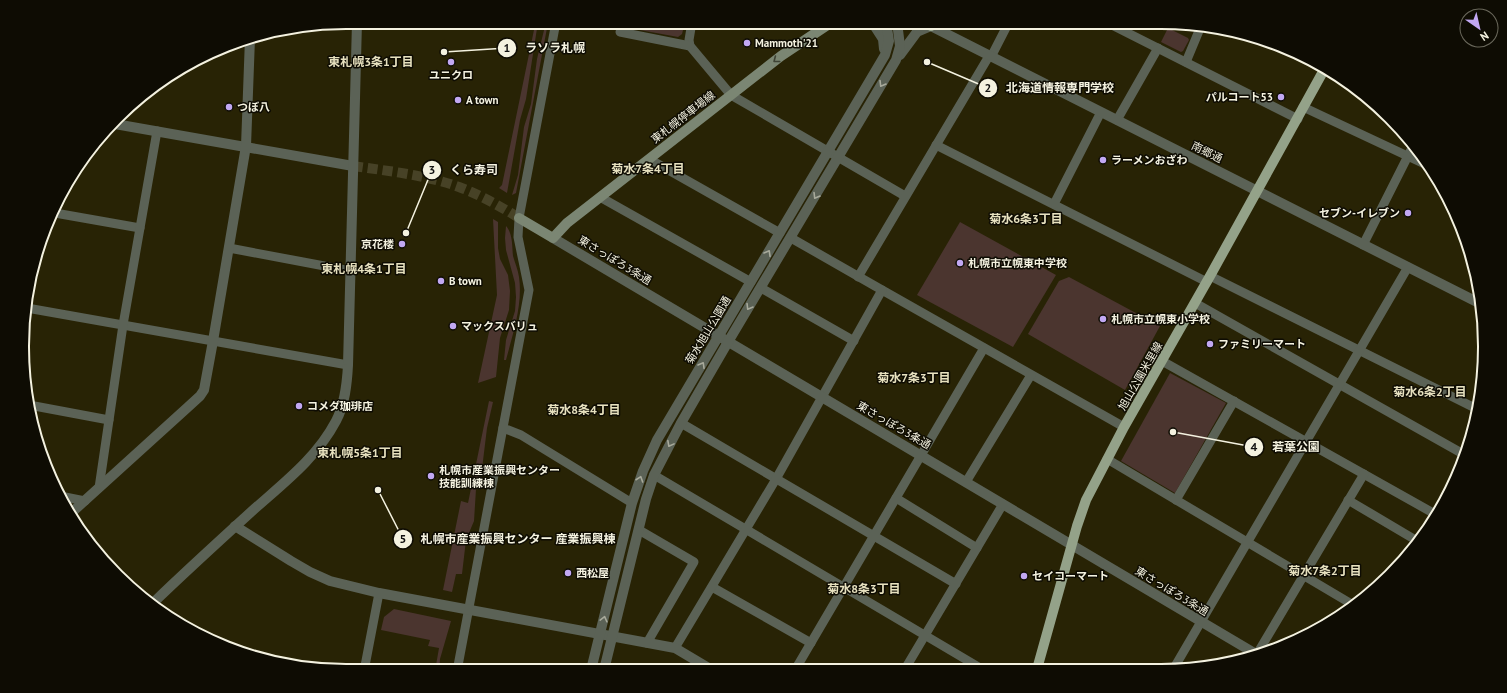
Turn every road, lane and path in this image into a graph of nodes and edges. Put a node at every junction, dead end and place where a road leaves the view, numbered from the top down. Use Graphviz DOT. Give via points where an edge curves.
graph roads {
  1 [pos="357,29"];
  2 [pos="555,29"];
  3 [pos="691,29"];
  4 [pos="822,29"];
  5 [pos="876,29"];
  6 [pos="887,29"];
  7 [pos="898,29"];
  8 [pos="921,29"];
  9 [pos="939,29"];
  10 [pos="1005,29"];
  11 [pos="1120,29"];
  12 [pos="620,32"];
  13 [pos="1199,32"];
  14 [pos="250,44"];
  15 [pos="690,46"];
  16 [pos="1158,48"];
  17 [pos="885,55"];
  18 [pos="990,56"];
  19 [pos="896,60"];
  20 [pos="1186,62"];
  21 [pos="1322,74"];
  22 [pos="731,95"];
  23 [pos="1303,107"];
  24 [pos="1101,112"];
  25 [pos="1298,119"];
  26 [pos="1117,120"];
  27 [pos="119,125"];
  28 [pos="157,131"];
  29 [pos="936,145"];
  30 [pos="246,146"];
  31 [pos="1411,151"];
  32 [pos="827,152"];
  33 [pos="1408,157"];
  34 [pos="649,158"];
  35 [pos="838,158"];
  36 [pos="1418,161"];
  37 [pos="353,166"];
  38 [pos="1257,191"];
  39 [pos="905,196"];
  40 [pos="600,197"];
  41 [pos="1054,204"];
  42 [pos="58,214"];
  43 [pos="519,218"];
  44 [pos="140,228"];
  45 [pos="780,233"];
  46 [pos="553,238"];
  47 [pos="791,238"];
  48 [pos="1363,245"];
  49 [pos="229,248"];
  50 [pos="1408,267"];
  51 [pos="351,271"];
  52 [pos="858,277"];
  53 [pos="1209,279"];
  54 [pos="751,282"];
  55 [pos="761,288"];
  56 [pos="882,290"];
  57 [pos="1474,301"];
  58 [pos="1194,303"];
  59 [pos="32,309"];
  60 [pos="124,325"];
  61 [pos="719,336"];
  62 [pos="854,340"];
  63 [pos="213,341"];
  64 [pos="728,342"];
  65 [pos="984,348"];
  66 [pos="1359,351"];
  67 [pos="1162,360"];
  68 [pos="348,365"];
  69 [pos="1031,375"];
  70 [pos="1340,384"];
  71 [pos="822,398"];
  72 [pos="1234,401"];
  73 [pos="35,406"];
  74 [pos="1472,407"];
  75 [pos="110,420"];
  76 [pos="681,423"];
  77 [pos="1124,427"];
  78 [pos="503,428"];
  79 [pos="1306,441"];
  80 [pos="1460,452"];
  81 [pos="921,455"];
  82 [pos="1107,459"];
  83 [pos="1364,474"];
  84 [pos="654,475"];
  85 [pos="776,478"];
  86 [pos="966,482"];
  87 [pos="99,488"];
  88 [pos="68,498"];
  89 [pos="896,498"];
  90 [pos="1176,500"];
  91 [pos="1348,500"];
  92 [pos="85,501"];
  93 [pos="632,503"];
  94 [pos="1003,504"];
  95 [pos="75,510"];
  96 [pos="1431,512"];
  97 [pos="235,526"];
  98 [pos="746,529"];
  99 [pos="639,530"];
  100 [pos="874,536"];
  101 [pos="1413,538"];
  102 [pos="1248,543"];
  103 [pos="1072,545"];
  104 [pos="977,548"];
  105 [pos="1304,575"];
  106 [pos="956,584"];
  107 [pos="712,586"];
  108 [pos="844,587"];
  109 [pos="379,593"];
  110 [pos="156,600"];
  111 [pos="1348,602"];
  112 [pos="468,610"];
  113 [pos="1201,622"];
  114 [pos="600,634"];
  115 [pos="926,635"];
  116 [pos="612,636"];
  117 [pos="647,643"];
  118 [pos="811,643"];
  119 [pos="675,648"];
  120 [pos="1260,648"];
  121 [pos="1250,651"];
  122 [pos="1177,663"];
  123 [pos="365,664"];
  124 [pos="458,664"];
  125 [pos="593,664"];
  126 [pos="605,664"];
  127 [pos="702,664"];
  128 [pos="799,664"];
  129 [pos="908,664"];
  130 [pos="974,664"];
  131 [pos="1038,664"];
  1 -- 37 [label="street"];
  2 -- 43 [label="street"];
  3 -- 15 [label="street"];
  4 -- 22 [label="main road, 東札幌停車場線, one-way" via="781,56"];
  5 -- 17 [label="street" via="883,40"];
  6 -- 17 [label="street, 菊水旭山公園通" via="889,41"];
  7 -- 19 [label="street, 菊水旭山公園通" via="900,46"];
  8 -- 19 [label="street"];
  9 -- 18 [label="street, 南郷通"];
  10 -- 18 [label="street"];
  11 -- 16 [label="street"];
  12 -- 15 [label="street"];
  13 -- 20 [label="street"];
  14 -- 30 [label="street"];
  15 -- 22 [label="street"];
  16 -- 20 [label="street"];
  16 -- 26 [label="street"];
  17 -- 32 [label="street, 菊水旭山公園通"];
  18 -- 24 [label="street, 南郷通"];
  18 -- 29 [label="street"];
  19 -- 35 [label="street, 菊水旭山公園通, one-way"];
  20 -- 25 [label="street"];
  21 -- 23 [label="main road, 旭山公園米里線"];
  22 -- 32 [label="street"];
  22 -- 34 [label="main road, 東札幌停車場線"];
  23 -- 25 [label="main road, 旭山公園米里線"];
  23 -- 33 [label="street"];
  24 -- 26 [label="street, 南郷通"];
  24 -- 41 [label="street"];
  25 -- 38 [label="main road, 旭山公園米里線"];
  26 -- 38 [label="street, 南郷通"];
  27 -- 28 [label="street"];
  28 -- 30 [label="street"];
  28 -- 44 [label="street"];
  29 -- 39 [label="street"];
  29 -- 41 [label="street"];
  30 -- 37 [label="street"];
  30 -- 49 [label="street"];
  31 -- 33 [label="street"];
  32 -- 35 [label="street"];
  32 -- 45 [label="street, 菊水旭山公園通"];
  33 -- 36 [label="street"];
  33 -- 48 [label="street"];
  34 -- 40 [label="main road, 東札幌停車場線"];
  34 -- 45 [label="street"];
  35 -- 39 [label="street"];
  35 -- 47 [label="street, 菊水旭山公園通, one-way"];
  37 -- 51 [label="street"];
  38 -- 48 [label="street, 南郷通"];
  38 -- 53 [label="main road, 旭山公園米里線"];
  39 -- 52 [label="street"];
  40 -- 46 [label="main road, 東札幌停車場線" via="567,223"];
  40 -- 54 [label="street"];
  41 -- 53 [label="street"];
  42 -- 44 [label="street"];
  43 -- 46 [label="main road, 東さっぽろ3条通"];
  43 -- 78 [label="street" via="518,238 529,290"];
  44 -- 60 [label="street"];
  54 -- 45 [label="street, 菊水旭山公園通, one-way"];
  46 -- 61 [label="street, 東さっぽろ3条通"];
  47 -- 52 [label="street"];
  47 -- 55 [label="street, 菊水旭山公園通"];
  48 -- 50 [label="street, 南郷通"];
  49 -- 51 [label="street"];
  49 -- 63 [label="street"];
  50 -- 57 [label="street, 南郷通"];
  50 -- 66 [label="street"];
  51 -- 68 [label="street"];
  52 -- 56 [label="street"];
  53 -- 58 [label="main road, 旭山公園米里線"];
  53 -- 66 [label="street"];
  54 -- 61 [label="street, 菊水旭山公園通"];
  55 -- 62 [label="street"];
  55 -- 64 [label="street, 菊水旭山公園通, one-way"];
  56 -- 62 [label="street"];
  56 -- 65 [label="street"];
  58 -- 67 [label="main road, 旭山公園米里線"];
  58 -- 70 [label="street"];
  59 -- 60 [label="street"];
  60 -- 63 [label="street"];
  60 -- 75 [label="street"];
  61 -- 64 [label="street, 東さっぽろ3条通"];
  93 -- 61 [label="street, 菊水旭山公園通, one-way" via="657,440"];
  62 -- 71 [label="street"];
  63 -- 68 [label="street"];
  63 -- 87 [label="street" via="204,390 200,396"];
  64 -- 71 [label="street, 東さっぽろ3条通"];
  64 -- 76 [label="street, 菊水旭山公園通"];
  65 -- 69 [label="street"];
  65 -- 81 [label="street"];
  66 -- 70 [label="street"];
  66 -- 74 [label="street"];
  67 -- 72 [label="street"];
  67 -- 77 [label="main road, 旭山公園米里線"];
  68 -- 97 [label="street" via="346,390 341,406 320,447 309,460"];
  69 -- 77 [label="street"];
  69 -- 86 [label="street"];
  70 -- 79 [label="street"];
  70 -- 80 [label="street"];
  71 -- 81 [label="street, 東さっぽろ3条通"];
  71 -- 85 [label="street"];
  72 -- 79 [label="street"];
  72 -- 90 [label="street"];
  73 -- 75 [label="street"];
  75 -- 87 [label="street"];
  76 -- 84 [label="street, 菊水旭山公園通, one-way"];
  76 -- 85 [label="street"];
  77 -- 82 [label="main road, 旭山公園米里線"];
  78 -- 93 [label="street" via="521,435"];
  78 -- 112 [label="street"];
  79 -- 83 [label="street"];
  79 -- 102 [label="street"];
  81 -- 86 [label="street, 東さっぽろ3条通"];
  81 -- 89 [label="street"];
  82 -- 90 [label="street"];
  82 -- 103 [label="main road, 旭山公園米里線" via="1086,500"];
  83 -- 91 [label="street"];
  83 -- 96 [label="street"];
  84 -- 98 [label="street"];
  84 -- 99 [label="street, 菊水旭山公園通"];
  85 -- 98 [label="street"];
  85 -- 100 [label="street"];
  86 -- 94 [label="street, 東さっぽろ3条通"];
  87 -- 92 [label="street"];
  88 -- 92 [label="street"];
  89 -- 100 [label="street"];
  89 -- 104 [label="street"];
  90 -- 102 [label="street"];
  91 -- 101 [label="street"];
  91 -- 105 [label="street"];
  92 -- 95 [label="street"];
  114 -- 93 [label="street, 菊水旭山公園通, one-way"];
  94 -- 103 [label="street, 東さっぽろ3条通"];
  94 -- 104 [label="street"];
  97 -- 109 [label="street" via="310,572"];
  97 -- 110 [label="street"];
  98 -- 107 [label="street"];
  98 -- 108 [label="street"];
  99 -- 116 [label="street, 菊水旭山公園通"];
  99 -- 117 [label="street" via="694,562"];
  100 -- 106 [label="street"];
  100 -- 108 [label="street"];
  102 -- 105 [label="street"];
  102 -- 113 [label="street"];
  103 -- 113 [label="street, 東さっぽろ3条通"];
  103 -- 131 [label="main road, 旭山公園米里線"];
  104 -- 106 [label="street"];
  105 -- 111 [label="street"];
  105 -- 120 [label="street"];
  106 -- 115 [label="street"];
  107 -- 118 [label="street"];
  107 -- 119 [label="street"];
  108 -- 115 [label="street"];
  108 -- 118 [label="street"];
  109 -- 112 [label="street"];
  109 -- 123 [label="street"];
  112 -- 114 [label="street"];
  112 -- 124 [label="street"];
  113 -- 121 [label="street, 東さっぽろ3条通"];
  113 -- 122 [label="street"];
  114 -- 116 [label="street"];
  114 -- 125 [label="street, 菊水旭山公園通"];
  115 -- 129 [label="street"];
  115 -- 130 [label="street"];
  116 -- 117 [label="street"];
  116 -- 126 [label="street, 菊水旭山公園通"];
  117 -- 119 [label="street"];
  118 -- 128 [label="street"];
  119 -- 127 [label="street"];
}
